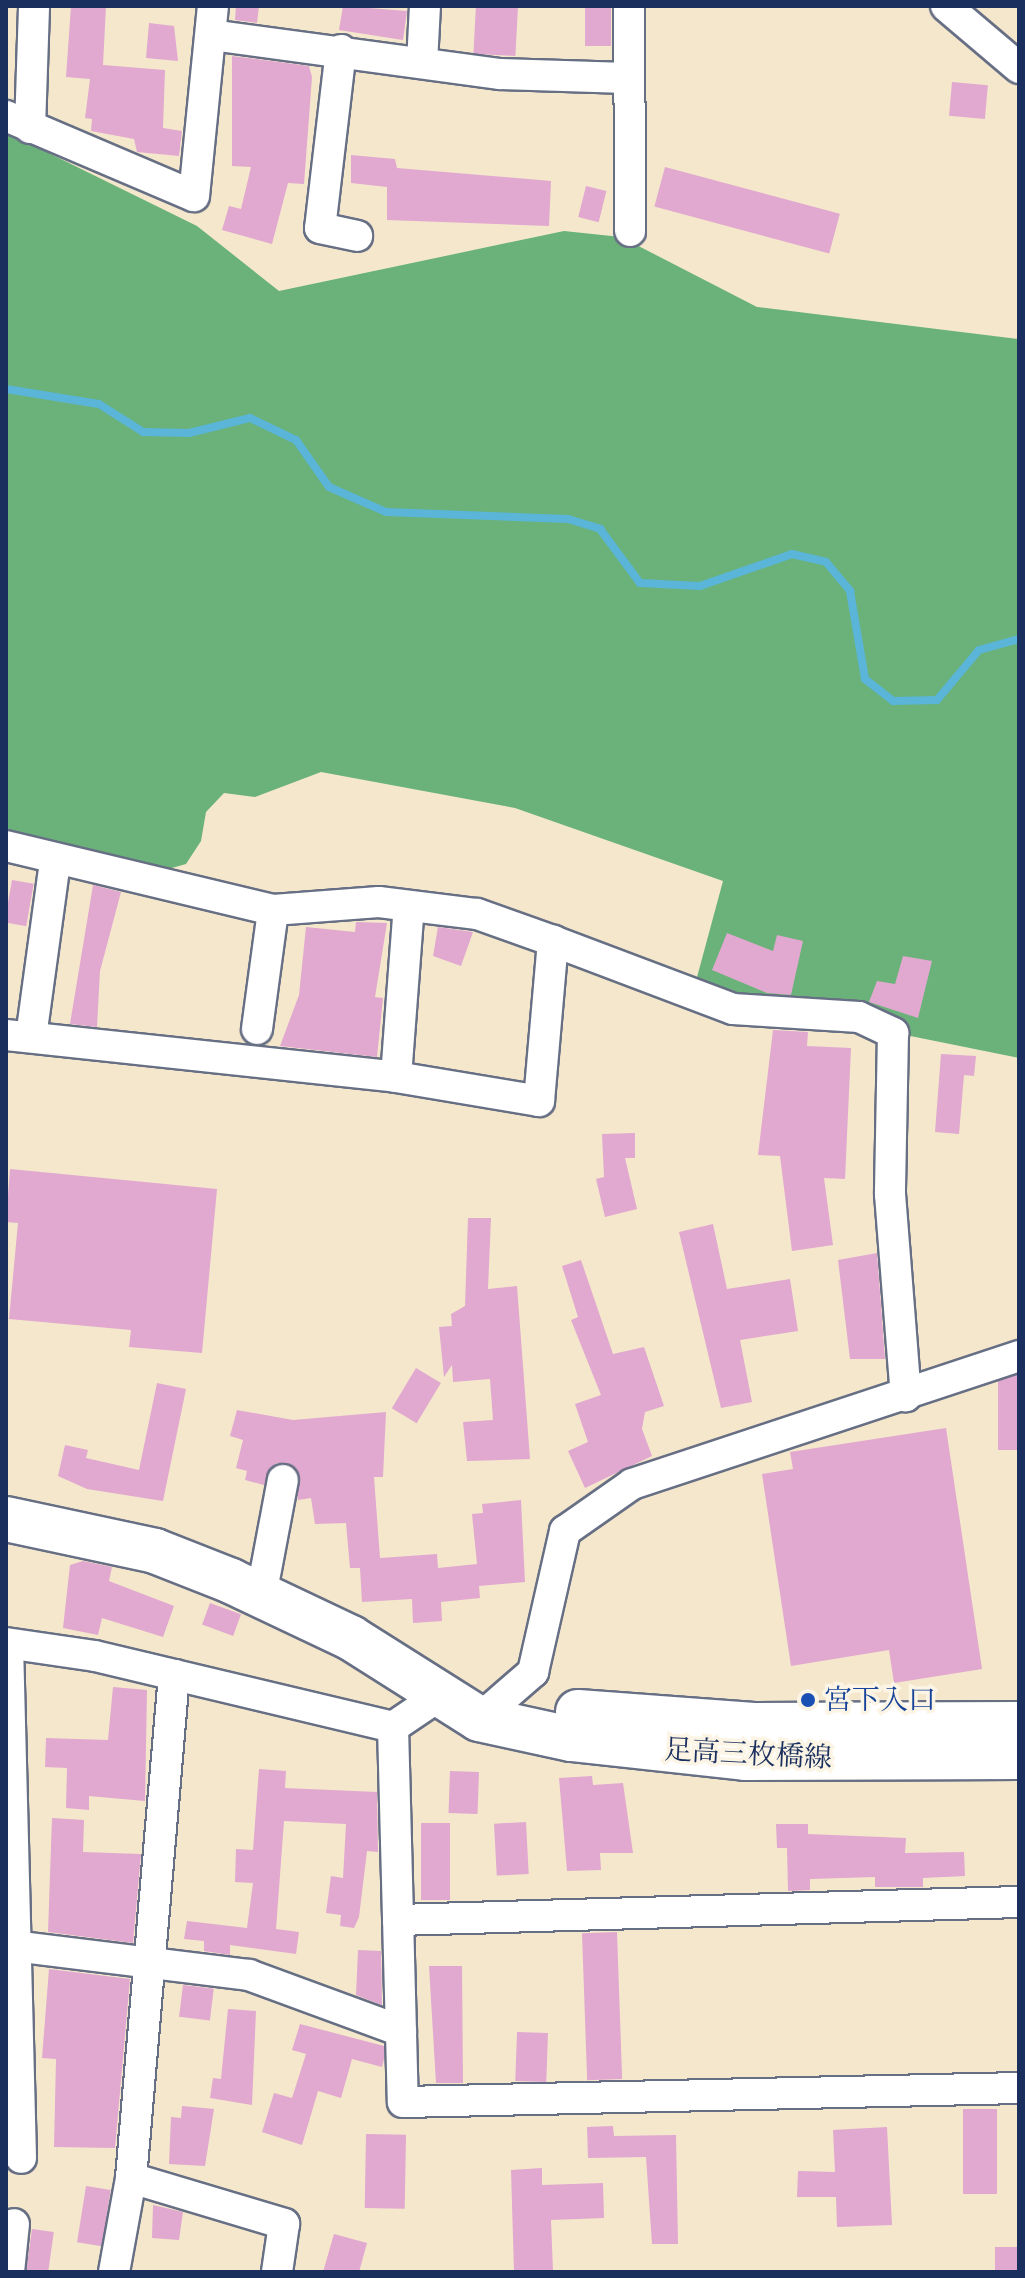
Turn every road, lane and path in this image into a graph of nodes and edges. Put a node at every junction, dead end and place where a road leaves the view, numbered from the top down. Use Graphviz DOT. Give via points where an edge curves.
graph roads {
  1 [pos="34,6"];
  2 [pos="425,6"];
  3 [pos="629,6"];
  4 [pos="946,6"];
  5 [pos="212,21"];
  6 [pos="341,50"];
  7 [pos="422,63"];
  8 [pos="1019,68"];
  9 [pos="627,78"];
  10 [pos="18,122"];
  11 [pos="630,231"];
  12 [pos="357,236"];
  13 [pos="6,846"];
  14 [pos="55,862"];
  15 [pos="409,906"];
  16 [pos="273,910"];
  17 [pos="553,941"];
  18 [pos="257,1029"];
  19 [pos="19,1036"];
  20 [pos="396,1077"];
  21 [pos="1019,1356"];
  22 [pos="906,1396"];
  23 [pos="283,1480"];
  24 [pos="6,1519"];
  25 [pos="261,1596"];
  26 [pos="7,1644"];
  27 [pos="174,1675"];
  28 [pos="439,1696"];
  29 [pos="479,1719"];
  30 [pos="1019,1724"];
  31 [pos="393,1727"];
  32 [pos="1019,1757"];
  33 [pos="1019,1902"];
  34 [pos="398,1920"];
  35 [pos="21,1947"];
  36 [pos="150,1960"];
  37 [pos="401,2031"];
  38 [pos="1019,2088"];
  39 [pos="21,2158"];
  40 [pos="131,2178"];
  41 [pos="14,2224"];
  42 [pos="9,2272"];
  43 [pos="114,2272"];
  44 [pos="277,2272"];
  1 -- 10 [label="street"];
  2 -- 7 [label="street"];
  3 -- 9 [label="street"];
  4 -- 8 [label="street"];
  5 -- 6 [label="street"];
  5 -- 10 [label="street" via="194,196"];
  6 -- 7 [label="street"];
  6 -- 12 [label="street" via="320,228"];
  7 -- 9 [label="street"];
  9 -- 11 [label="street"];
  13 -- 14 [label="street"];
  14 -- 16 [label="street"];
  14 -- 19 [label="street"];
  15 -- 16 [label="street"];
  15 -- 17 [label="street" via="477,914"];
  15 -- 20 [label="street"];
  16 -- 18 [label="street"];
  17 -- 20 [label="street" via="539,1101"];
  17 -- 22 [label="street" via="733,1009 859,1017 893,1033 890,1194"];
  19 -- 20 [label="street"];
  21 -- 22 [label="street"];
  22 -- 29 [label="street" via="632,1484 565,1531 533,1672"];
  23 -- 25 [label="street"];
  24 -- 25 [label="main road, 足高三枚橋線" via="155,1551"];
  25 -- 28 [label="main road, 足高三枚橋線" via="351,1638"];
  26 -- 27 [label="street"];
  26 -- 35 [label="street"];
  27 -- 31 [label="street"];
  27 -- 36 [label="street"];
  28 -- 29 [label="main road, 足高三枚橋線"];
  28 -- 31 [label="street"];
  29 -- 30 [label="main road, 足高三枚橋線" via="584,1712 754,1725"];
  29 -- 32 [label="main road, 足高三枚橋線" via="571,1739 745,1758"];
  31 -- 34 [label="street"];
  33 -- 34 [label="street"];
  34 -- 37 [label="street"];
  35 -- 36 [label="street"];
  35 -- 39 [label="street"];
  36 -- 37 [label="street" via="249,1975"];
  36 -- 40 [label="street"];
  37 -- 38 [label="street" via="403,2102"];
  40 -- 43 [label="street"];
  40 -- 44 [label="street" via="284,2224"];
  41 -- 42 [label="street"];
}
